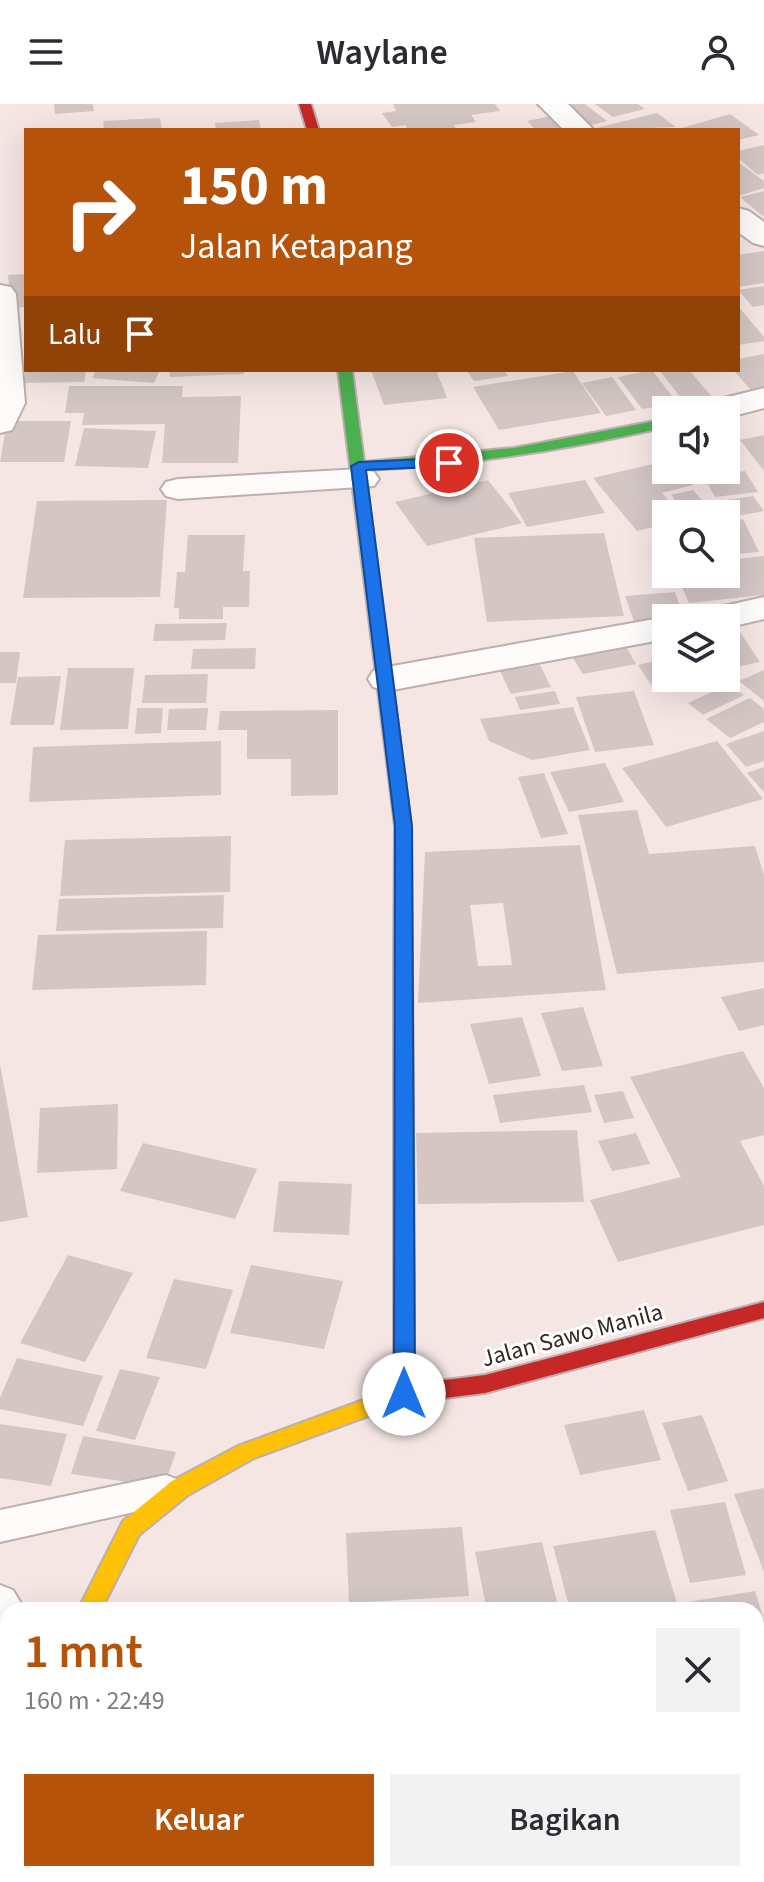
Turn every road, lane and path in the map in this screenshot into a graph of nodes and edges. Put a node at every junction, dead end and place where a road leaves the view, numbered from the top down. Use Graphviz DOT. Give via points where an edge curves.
graph roads {
  1 [pos="305,104"];
  2 [pos="552,104"];
  3 [pos="312,128"];
  4 [pos="578,128"];
  5 [pos="740,219"];
  6 [pos="764,237"];
  7 [pos="0,294"];
  8 [pos="345,372"];
  9 [pos="764,398"];
  10 [pos="740,404"];
  11 [pos="0,423"];
  12 [pos="652,426"];
  13 [pos="360,473"];
  14 [pos="178,489"];
  15 [pos="764,608"];
  16 [pos="740,613"];
  17 [pos="652,631"];
  18 [pos="387,679"];
  19 [pos="764,1310"];
  20 [pos="404,1394"];
  21 [pos="180,1488"];
  22 [pos="0,1526"];
  23 [pos="93,1602"];
  1 -- 3 [label="street"];
  2 -- 4 [label="street"];
  5 -- 6 [label="street"];
  7 -- 11 [label="street" via="8,403"];
  8 -- 13 [label="street"];
  9 -- 10 [label="street"];
  12 -- 13 [label="street" via="573,446"];
  13 -- 14 [label="street"];
  13 -- 18 [label="street"];
  15 -- 16 [label="street"];
  17 -- 18 [label="street"];
  18 -- 20 [label="street" via="403,826"];
  19 -- 20 [label="street, Jalan Sawo Manila" via="485,1384"];
  20 -- 21 [label="street, Jalan Sawo Manila" via="246,1452"];
  21 -- 22 [label="lane"];
  21 -- 23 [label="street, Jalan Sawo Manila" via="131,1528"];
}
